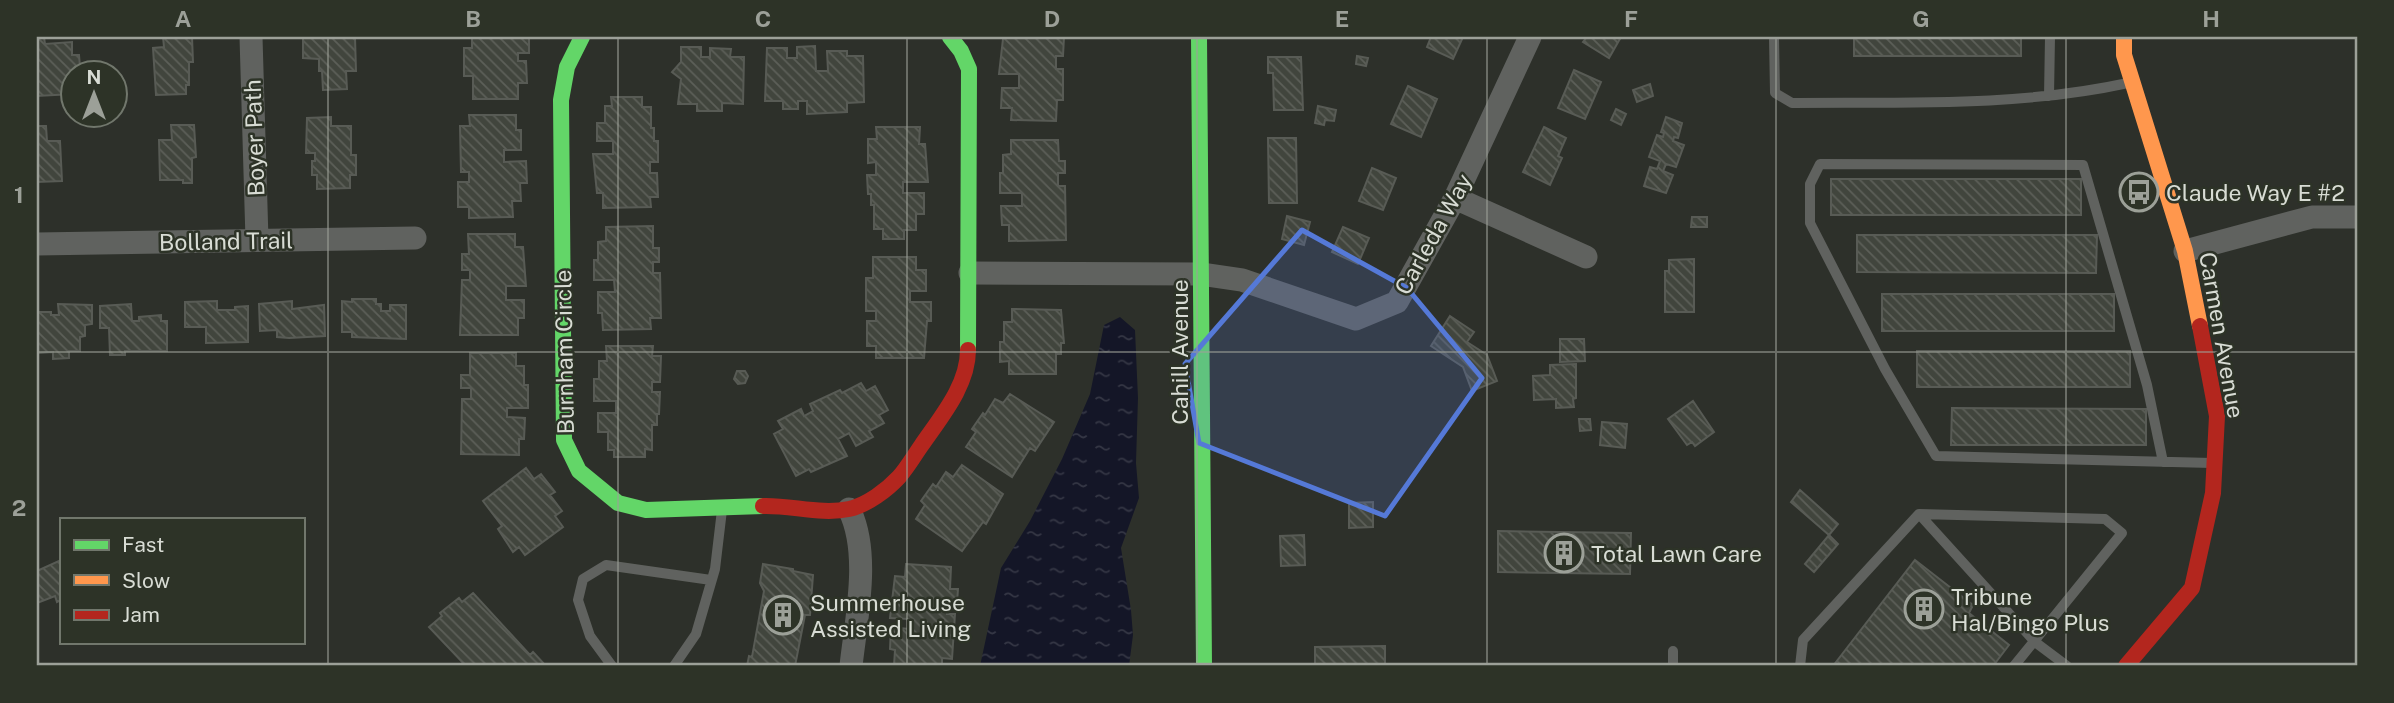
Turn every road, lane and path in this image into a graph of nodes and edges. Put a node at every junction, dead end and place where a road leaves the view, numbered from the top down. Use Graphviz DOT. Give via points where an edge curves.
graph roads {
  1 [pos="251,37"];
  2 [pos="950,37"];
  3 [pos="1199,37"];
  4 [pos="1530,37"];
  5 [pos="1774,37"];
  6 [pos="2050,37"];
  7 [pos="2124,37"];
  8 [pos="578,38"];
  9 [pos="2133,82"];
  10 [pos="2049,96"];
  11 [pos="1455,198"];
  12 [pos="2357,217"];
  13 [pos="415,239"];
  14 [pos="257,240"];
  15 [pos="37,244"];
  16 [pos="2185,251"];
  17 [pos="1586,257"];
  18 [pos="970,273"];
  19 [pos="1201,274"];
  20 [pos="2163,462"];
  21 [pos="2215,463"];
  22 [pos="722,507"];
  23 [pos="849,509"];
  24 [pos="1919,514"];
  25 [pos="711,580"];
  26 [pos="2035,642"];
  27 [pos="1673,651"];
  28 [pos="612,666"];
  29 [pos="674,666"];
  30 [pos="851,666"];
  31 [pos="1204,666"];
  32 [pos="1673,666"];
  33 [pos="1800,666"];
  34 [pos="2014,666"];
  35 [pos="2067,666"];
  36 [pos="2126,666"];
  1 -- 14 [label="street, Boyer Path"];
  2 -- 18 [label="street, Burnham Circle" via="969,69"];
  3 -- 19 [label="street, Cahill Avenue"];
  4 -- 11 [label="street, Carleda Way"];
  5 -- 10 [label="lane" via="1775,93 1792,103"];
  6 -- 10 [label="lane"];
  7 -- 9 [label="street, Carmen Avenue" via="2124,55"];
  8 -- 22 [label="street, Burnham Circle" via="566,68 561,100 564,440 579,471 618,503 646,510"];
  9 -- 10 [label="lane"];
  9 -- 16 [label="street, Carmen Avenue"];
  11 -- 17 [label="street"];
  11 -- 19 [label="street, Carleda Way" via="1397,302 1356,319 1242,281"];
  12 -- 16 [label="street" via="2312,218"];
  13 -- 14 [label="street, Bolland Trail"];
  14 -- 15 [label="street, Bolland Trail"];
  16 -- 21 [label="street, Carmen Avenue" via="2217,416"];
  18 -- 19 [label="street, Carleda Way"];
  18 -- 23 [label="street, Burnham Circle" via="968,360 962,380 899,477 866,503"];
  19 -- 31 [label="street, Cahill Avenue"];
  20 -- 20 [label="lane" via="1936,456 1810,223 1810,184 1820,164 2083,165 2147,385"];
  20 -- 21 [label="lane"];
  21 -- 36 [label="street, Carmen Avenue" via="2213,494 2192,588"];
  22 -- 23 [label="street, Burnham Circle"];
  22 -- 25 [label="lane"];
  23 -- 30 [label="street" via="860,551"];
  24 -- 26 [label="lane"];
  24 -- 26 [label="lane" via="2105,519 2122,533"];
  24 -- 33 [label="lane" via="1803,640"];
  25 -- 28 [label="lane" via="606,565 583,579 578,600 590,636"];
  25 -- 29 [label="lane" via="696,634"];
  26 -- 34 [label="lane"];
  26 -- 35 [label="lane"];
  27 -- 32 [label="lane"];
}
